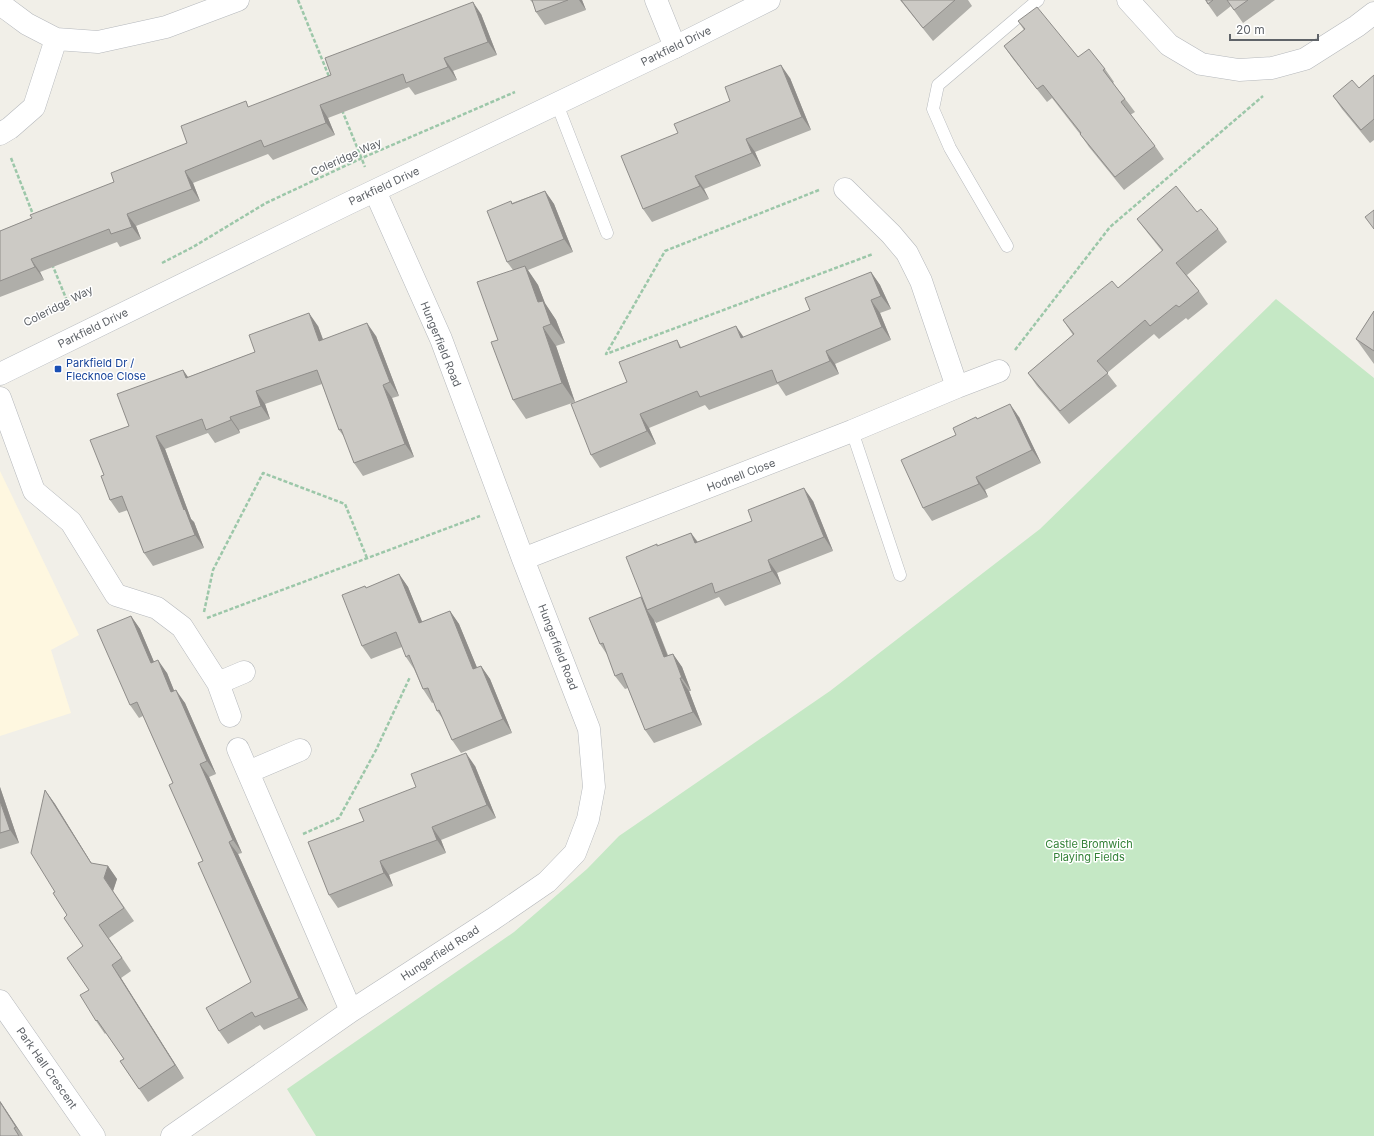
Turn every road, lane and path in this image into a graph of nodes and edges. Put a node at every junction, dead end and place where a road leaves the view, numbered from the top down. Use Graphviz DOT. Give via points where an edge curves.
graph roads {
  1 [pos="238,0"];
  2 [pos="298,0"];
  3 [pos="656,0"];
  4 [pos="769,0"];
  5 [pos="1038,0"];
  6 [pos="1128,0"];
  7 [pos="0,4"];
  8 [pos="1374,13"];
  9 [pos="56,39"];
  10 [pos="675,47"];
  11 [pos="330,79"];
  12 [pos="521,89"];
  13 [pos="1264,95"];
  14 [pos="557,104"];
  15 [pos="342,108"];
  16 [pos="1,134"];
  17 [pos="362,158"];
  18 [pos="845,189"];
  19 [pos="375,191"];
  20 [pos="36,221"];
  21 [pos="607,233"];
  22 [pos="899,244"];
  23 [pos="1007,246"];
  24 [pos="50,257"];
  25 [pos="158,264"];
  26 [pos="76,305"];
  27 [pos="999,372"];
  28 [pos="0,374"];
  29 [pos="958,387"];
  30 [pos="0,398"];
  31 [pos="852,432"];
  32 [pos="504,507"];
  33 [pos="367,558"];
  34 [pos="524,559"];
  35 [pos="900,575"];
  36 [pos="244,672"];
  37 [pos="410,677"];
  38 [pos="218,683"];
  39 [pos="230,716"];
  40 [pos="238,749"];
  41 [pos="300,750"];
  42 [pos="248,772"];
  43 [pos="279,845"];
  44 [pos="0,1001"];
  45 [pos="351,1012"];
  46 [pos="94,1136"];
  47 [pos="172,1136"];
  1 -- 9 [label="street" via="166,27 98,42"];
  2 -- 11 [label="path"];
  3 -- 10 [label="street"];
  4 -- 10 [label="street, Parkfield Drive"];
  5 -- 23 [label="lane" via="938,85 934,109 950,148"];
  6 -- 8 [label="street" via="1169,45 1201,64 1239,70 1272,68 1305,59"];
  7 -- 9 [label="street" via="27,24"];
  9 -- 16 [label="street" via="34,107"];
  10 -- 14 [label="street, Parkfield Drive"];
  12 -- 17 [label="path, Coleridge Way"];
  13 -- 27 [label="path" via="1110,227"];
  14 -- 19 [label="street, Parkfield Drive"];
  14 -- 21 [label="lane"];
  15 -- 17 [label="path"];
  16 -- 20 [label="path"];
  17 -- 19 [label="path"];
  17 -- 25 [label="path, Coleridge Way" via="266,203 193,248"];
  18 -- 22 [label="street"];
  18 -- 22 [label="path" via="823,188 665,251 606,354"];
  19 -- 28 [label="street, Parkfield Drive"];
  19 -- 32 [label="street, Hungerfield Road" via="441,338"];
  22 -- 29 [label="street" via="907,253 921,281"];
  24 -- 26 [label="path, Coleridge Way" via="70,308"];
  27 -- 29 [label="street, Hodnell Close"];
  29 -- 31 [label="street, Hodnell Close"];
  30 -- 38 [label="street" via="34,490 71,522 116,595 157,608 182,627"];
  31 -- 34 [label="street, Hodnell Close"];
  31 -- 35 [label="lane"];
  32 -- 33 [label="path"];
  32 -- 34 [label="street, Hungerfield Road"];
  33 -- 33 [label="path" via="285,589 203,619 213,570 263,473 346,504"];
  34 -- 45 [label="street, Hungerfield Road" via="589,729 594,787 588,819 575,853 547,882"];
  36 -- 38 [label="street"];
  37 -- 43 [label="path" via="376,750 340,818"];
  38 -- 39 [label="street"];
  40 -- 42 [label="street"];
  41 -- 42 [label="street"];
  42 -- 43 [label="street"];
  43 -- 45 [label="street"];
  44 -- 46 [label="street, Park Hall Crescent"];
  45 -- 47 [label="street, Hungerfield Road"];
}
